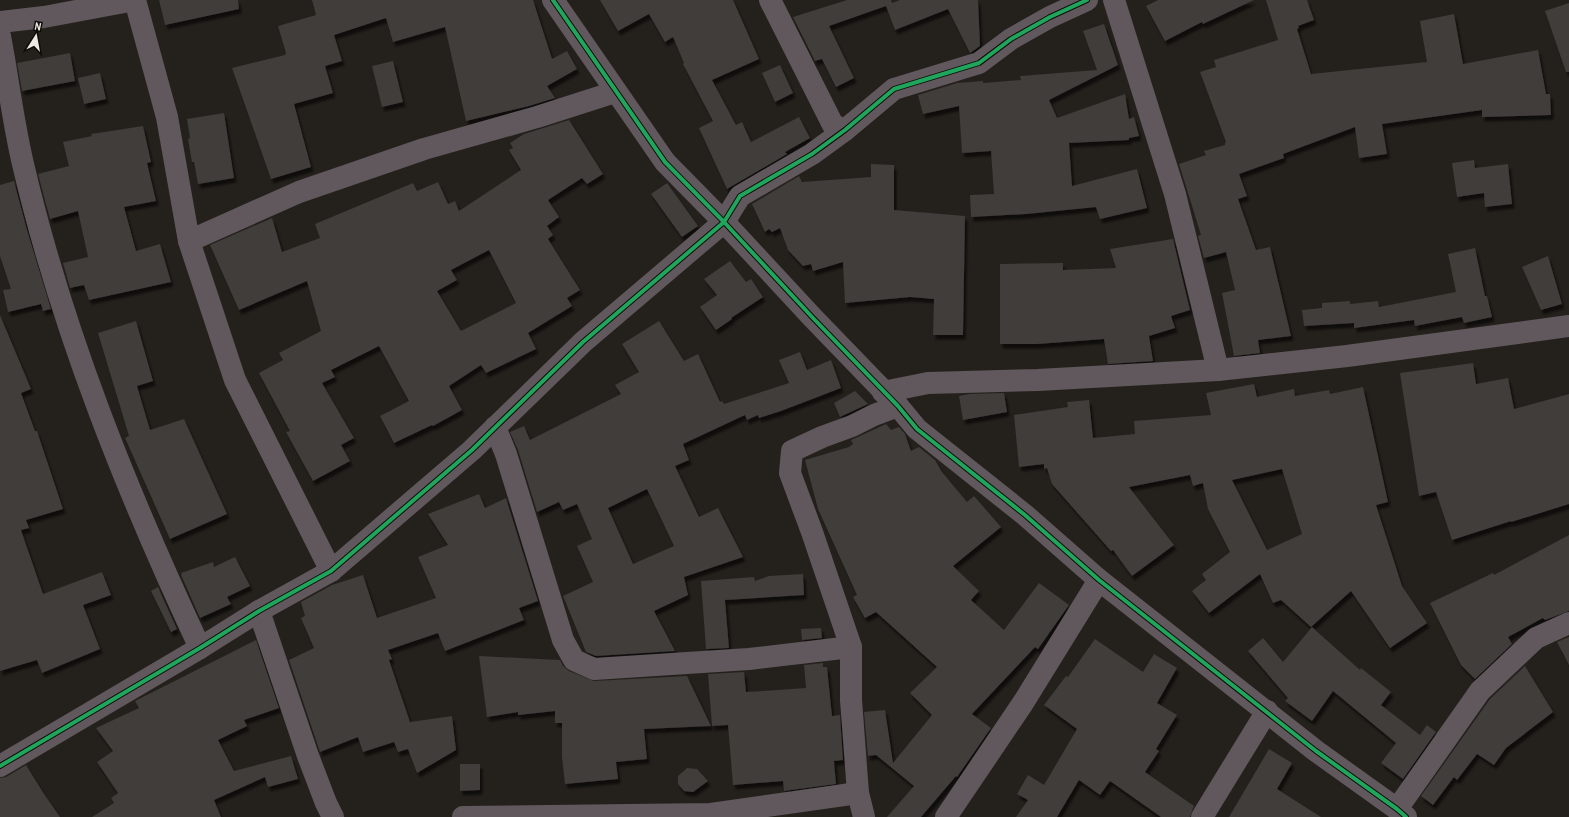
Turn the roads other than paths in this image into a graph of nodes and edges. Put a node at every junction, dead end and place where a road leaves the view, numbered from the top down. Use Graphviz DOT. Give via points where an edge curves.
graph roads {
  1 [pos="135,0"];
  2 [pos="553,0"];
  3 [pos="770,0"];
  4 [pos="1087,0"];
  5 [pos="1114,0"];
  6 [pos="0,22"];
  7 [pos="0,36"];
  8 [pos="615,92"];
  9 [pos="845,130"];
  10 [pos="724,222"];
  11 [pos="189,241"];
  12 [pos="1569,326"];
  13 [pos="1218,370"];
  14 [pos="890,399"];
  15 [pos="496,427"];
  16 [pos="331,571"];
  17 [pos="1099,580"];
  18 [pos="259,611"];
  19 [pos="1569,623"];
  20 [pos="851,647"];
  21 [pos="200,648"];
  22 [pos="1267,711"];
  23 [pos="0,766"];
  24 [pos="858,793"];
  25 [pos="1402,813"];
  26 [pos="333,817"];
  27 [pos="463,817"];
  28 [pos="864,817"];
  29 [pos="946,817"];
  30 [pos="1202,817"];
  1 -- 6 [label="street" via="44,17"];
  1 -- 11 [label="street" via="167,117"];
  2 -- 8 [label="street"];
  3 -- 9 [label="street" via="833,125"];
  4 -- 9 [label="street" via="1011,39 980,63 894,89"];
  5 -- 13 [label="street" via="1175,194"];
  7 -- 21 [label="street" via="22,163 48,262 124,475"];
  8 -- 10 [label="street" via="665,162"];
  8 -- 11 [label="street" via="424,149 306,190"];
  9 -- 10 [label="street" via="812,154 740,196"];
  10 -- 14 [label="street"];
  10 -- 15 [label="street" via="583,342"];
  11 -- 16 [label="street" via="235,380"];
  12 -- 13 [label="street" via="1347,356"];
  13 -- 14 [label="street" via="928,383"];
  14 -- 17 [label="street" via="918,429 1025,515"];
  14 -- 20 [label="street" via="874,415 792,451 790,473"];
  15 -- 16 [label="street"];
  15 -- 20 [label="street" via="563,640 574,660 594,668 749,659"];
  16 -- 18 [label="street"];
  17 -- 22 [label="street"];
  17 -- 29 [label="street" via="1023,703"];
  18 -- 21 [label="street"];
  18 -- 26 [label="street" via="308,756"];
  19 -- 25 [label="street" via="1536,638 1480,691"];
  20 -- 24 [label="street" via="850,700"];
  21 -- 23 [label="street"];
  22 -- 25 [label="street" via="1316,751"];
  22 -- 30 [label="street"];
  24 -- 27 [label="street" via="711,814"];
  24 -- 28 [label="street"];
}
